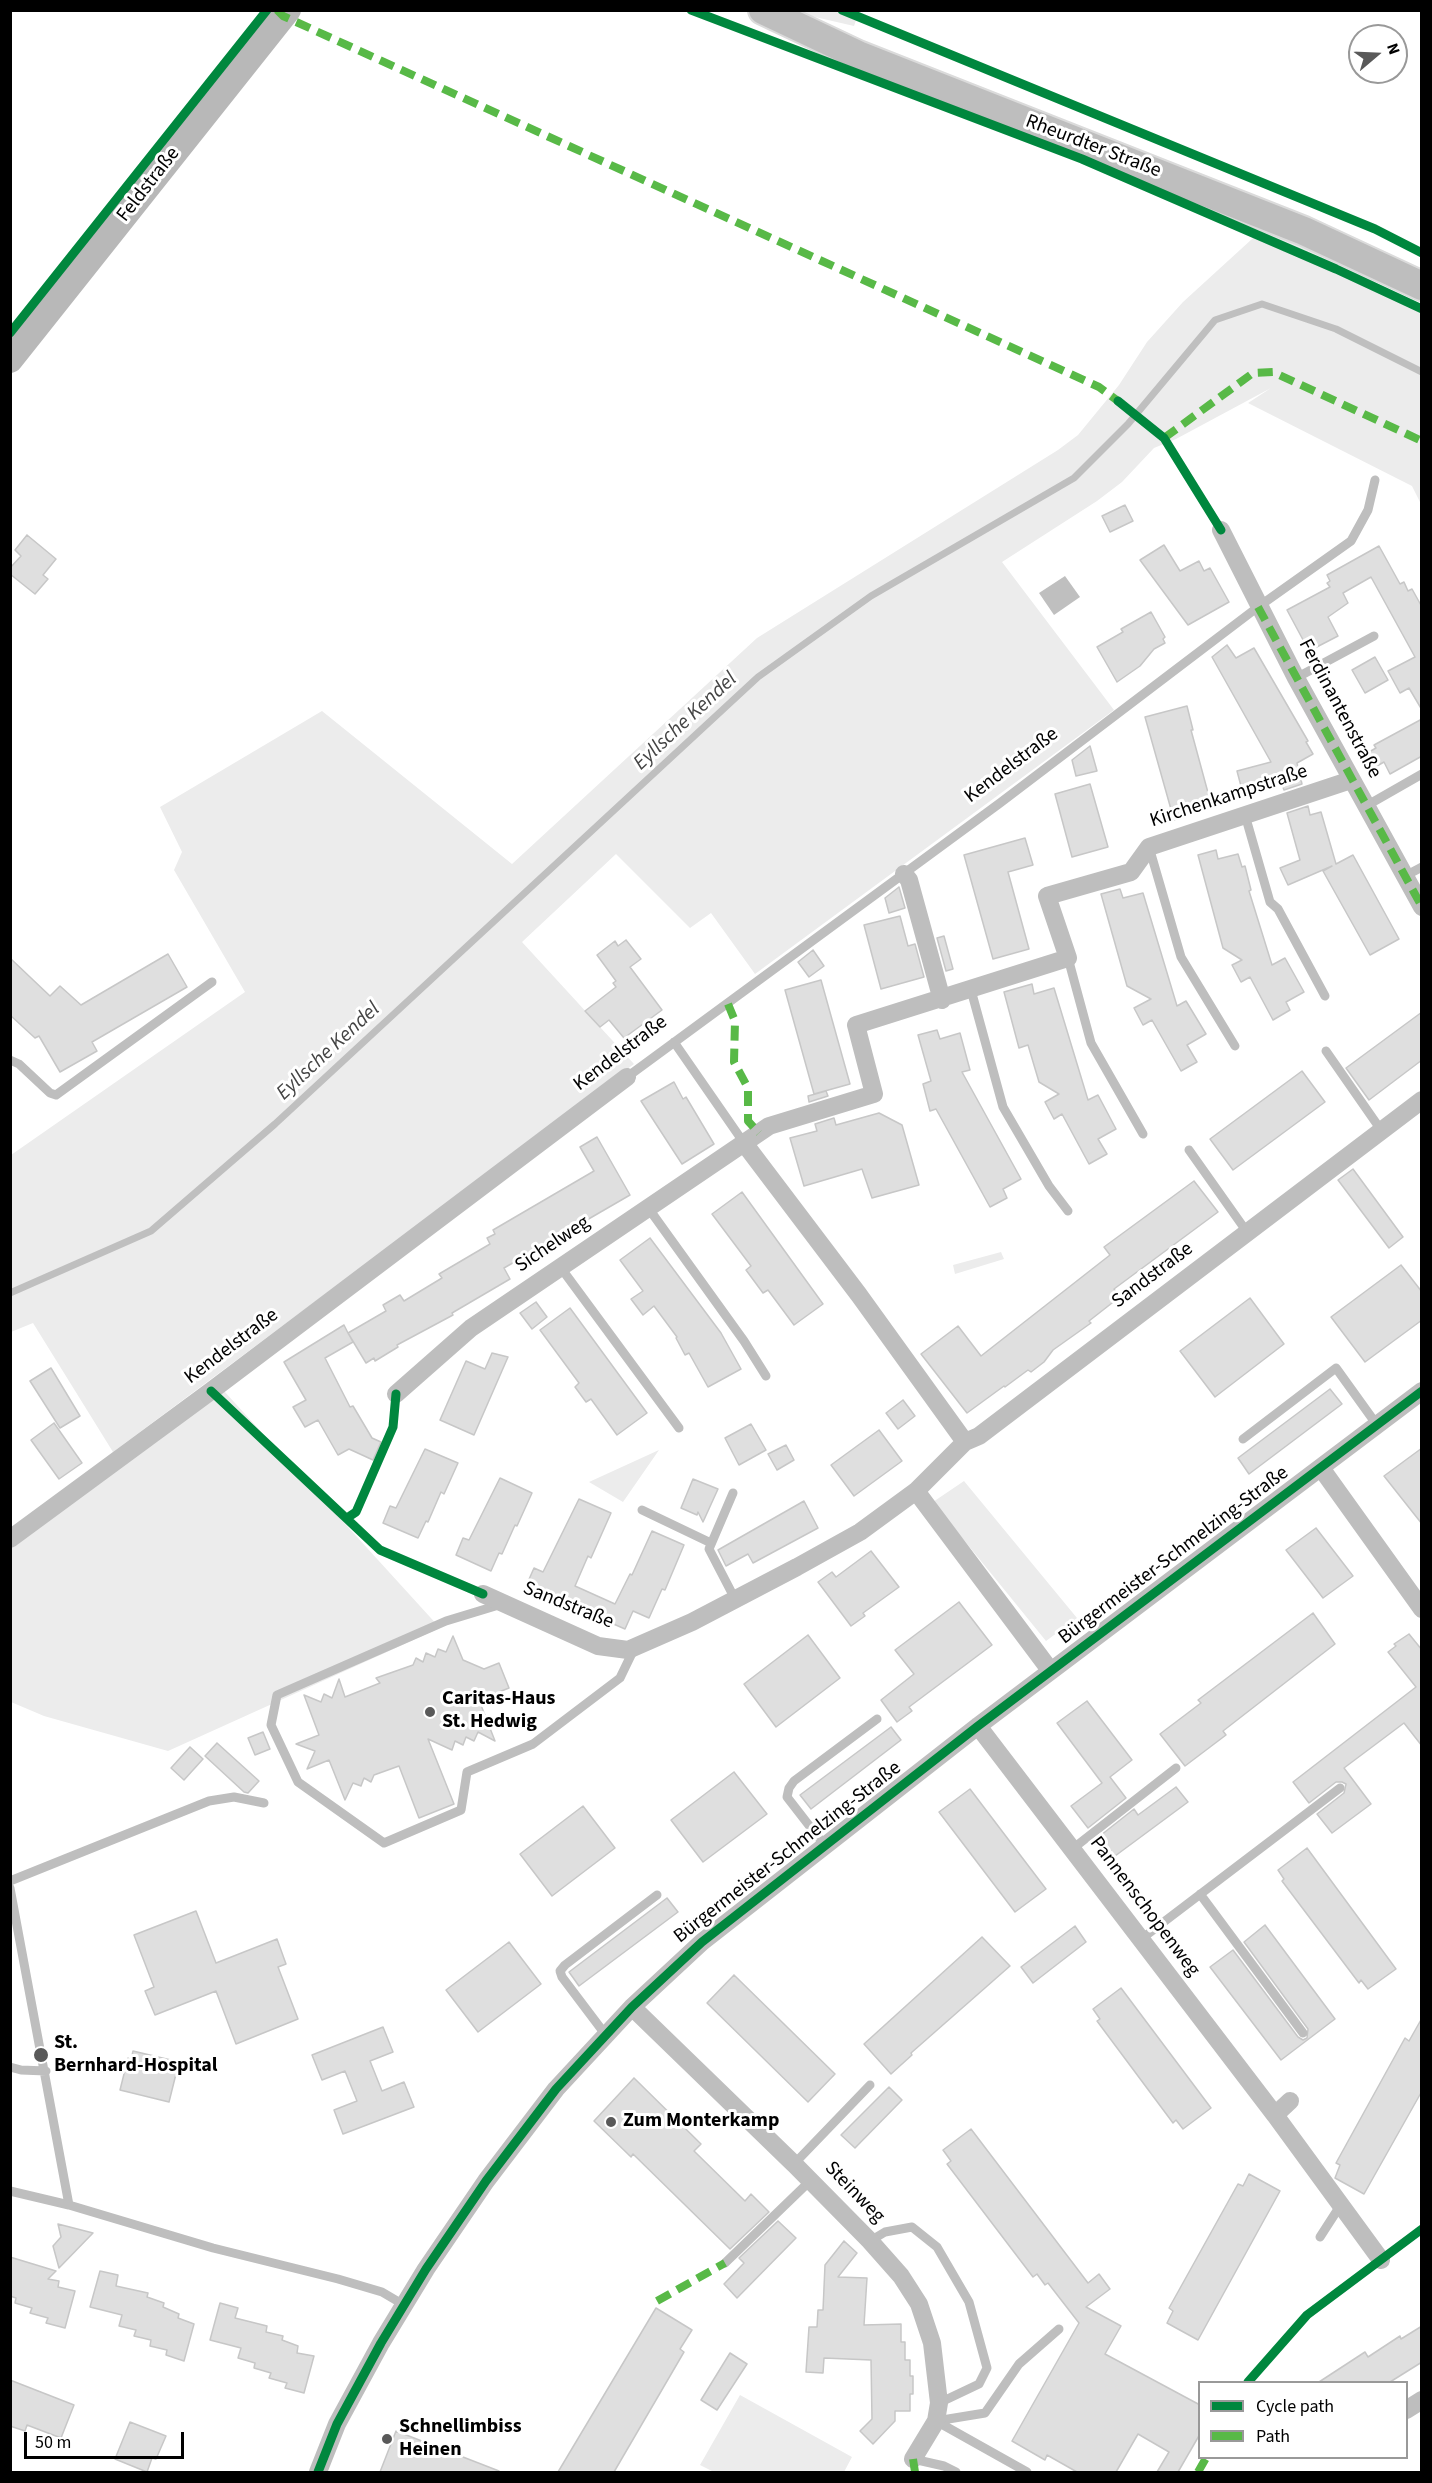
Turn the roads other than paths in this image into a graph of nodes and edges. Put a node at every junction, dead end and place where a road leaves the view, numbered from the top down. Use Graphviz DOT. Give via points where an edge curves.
graph roads {
  1 [pos="288,10"];
  2 [pos="763,10"];
  3 [pos="1422,286"];
  4 [pos="10,360"];
  5 [pos="1375,480"];
  6 [pos="1221,530"];
  7 [pos="1258,607"];
  8 [pos="1374,636"];
  9 [pos="1296,678"];
  10 [pos="1422,774"];
  11 [pos="1351,780"];
  12 [pos="1366,806"];
  13 [pos="1245,815"];
  14 [pos="1149,847"];
  15 [pos="1422,867"];
  16 [pos="904,874"];
  17 [pos="1405,876"];
  18 [pos="1422,907"];
  19 [pos="1068,958"];
  20 [pos="212,982"];
  21 [pos="970,990"];
  22 [pos="1325,996"];
  23 [pos="942,999"];
  24 [pos="674,1042"];
  25 [pos="1235,1046"];
  26 [pos="1326,1051"];
  27 [pos="10,1059"];
  28 [pos="627,1077"];
  29 [pos="1422,1100"];
  30 [pos="1381,1130"];
  31 [pos="1143,1134"];
  32 [pos="744,1143"];
  33 [pos="1189,1150"];
  34 [pos="649,1209"];
  35 [pos="1068,1211"];
  36 [pos="1247,1232"];
  37 [pos="561,1268"];
  38 [pos="766,1377"];
  39 [pos="1422,1391"];
  40 [pos="396,1395"];
  41 [pos="1377,1425"];
  42 [pos="679,1428"];
  43 [pos="1244,1439"];
  44 [pos="965,1442"];
  45 [pos="1321,1468"];
  46 [pos="916,1491"];
  47 [pos="733,1493"];
  48 [pos="642,1509"];
  49 [pos="10,1539"];
  50 [pos="711,1543"];
  51 [pos="483,1594"];
  52 [pos="735,1599"];
  53 [pos="502,1604"];
  54 [pos="1422,1609"];
  55 [pos="635,1647"];
  56 [pos="1050,1670"];
  57 [pos="877,1719"];
  58 [pos="978,1726"];
  59 [pos="1176,1768"];
  60 [pos="1340,1788"];
  61 [pos="264,1803"];
  62 [pos="825,1846"];
  63 [pos="1071,1850"];
  64 [pos="10,1881"];
  65 [pos="10,1888"];
  66 [pos="1200,1894"];
  67 [pos="657,1895"];
  68 [pos="1140,1940"];
  69 [pos="632,2007"];
  70 [pos="1303,2033"];
  71 [pos="605,2034"];
  72 [pos="10,2067"];
  73 [pos="46,2071"];
  74 [pos="870,2085"];
  75 [pos="1290,2101"];
  76 [pos="1275,2115"];
  77 [pos="794,2164"];
  78 [pos="810,2181"];
  79 [pos="10,2191"];
  80 [pos="69,2205"];
  81 [pos="1340,2206"];
  82 [pos="1320,2237"];
  83 [pos="870,2241"];
  84 [pos="1381,2260"];
  85 [pos="725,2263"];
  86 [pos="404,2305"];
  87 [pos="1059,2329"];
  88 [pos="1422,2400"];
  89 [pos="939,2403"];
  90 [pos="1408,2409"];
  91 [pos="936,2421"];
  92 [pos="913,2458"];
  93 [pos="318,2472"];
  94 [pos="956,2472"];
  95 [pos="1028,2472"];
  1 -- 4 [label="street, Feldstraße"];
  2 -- 3 [label="main road, Rheurdter Straße" via="858,55 1304,231"];
  5 -- 7 [label="lane, Kendelstraße" via="1368,510 1351,541"];
  6 -- 7 [label="street, Ferdinantenstraße"];
  7 -- 9 [label="street, Ferdinantenstraße"];
  7 -- 16 [label="lane, Kendelstraße"];
  8 -- 9 [label="lane"];
  9 -- 11 [label="street, Ferdinantenstraße"];
  10 -- 12 [label="lane"];
  11 -- 12 [label="street, Ferdinantenstraße"];
  11 -- 13 [label="street, Kirchenkampstraße"];
  12 -- 17 [label="street, Ferdinantenstraße"];
  13 -- 14 [label="street, Kirchenkampstraße"];
  13 -- 22 [label="lane" via="1270,902 1278,909"];
  14 -- 19 [label="street, Kirchenkampstraße" via="1131,872 1047,896"];
  14 -- 25 [label="lane" via="1181,957"];
  15 -- 17 [label="lane"];
  16 -- 23 [label="street" via="909,880"];
  16 -- 24 [label="lane, Kendelstraße"];
  17 -- 18 [label="street, Ferdinantenstraße"];
  19 -- 21 [label="street"];
  19 -- 31 [label="lane" via="1091,1043"];
  20 -- 27 [label="lane" via="56,1095"];
  21 -- 23 [label="street"];
  21 -- 35 [label="lane" via="1003,1107"];
  23 -- 32 [label="street, Sichelweg" via="856,1025 874,1094 769,1126"];
  24 -- 28 [label="lane, Kendelstraße"];
  24 -- 32 [label="lane"];
  26 -- 30 [label="lane"];
  28 -- 49 [label="street, Kendelstraße"];
  29 -- 30 [label="street, Sandstraße"];
  30 -- 36 [label="street, Sandstraße"];
  32 -- 34 [label="street, Sichelweg"];
  32 -- 44 [label="street"];
  33 -- 36 [label="lane"];
  34 -- 37 [label="street, Sichelweg"];
  34 -- 38 [label="lane"];
  36 -- 44 [label="street, Sandstraße" via="979,1436"];
  37 -- 40 [label="street, Sichelweg" via="471,1328"];
  37 -- 42 [label="lane"];
  39 -- 41 [label="street, Bürgermeister-Schmelzing-Straße"];
  41 -- 43 [label="lane" via="1336,1368"];
  41 -- 45 [label="street, Bürgermeister-Schmelzing-Straße"];
  44 -- 46 [label="street, Sandstraße"];
  45 -- 54 [label="street"];
  45 -- 56 [label="street, Bürgermeister-Schmelzing-Straße"];
  46 -- 52 [label="street, Sandstraße" via="860,1532"];
  46 -- 56 [label="street"];
  47 -- 50 [label="lane"];
  48 -- 50 [label="lane"];
  50 -- 52 [label="lane" via="709,1549"];
  51 -- 53 [label="street, Sandstraße"];
  52 -- 55 [label="street, Sandstraße"];
  53 -- 55 [label="street, Sandstraße" via="598,1646 627,1650"];
  53 -- 55 [label="lane" via="446,1622 277,1695 270,1725 298,1782 384,1843 461,1810 467,1772 533,1744 620,1678"];
  56 -- 58 [label="street, Bürgermeister-Schmelzing-Straße"];
  57 -- 62 [label="lane" via="789,1788 787,1797"];
  58 -- 62 [label="street, Bürgermeister-Schmelzing-Straße"];
  58 -- 63 [label="street, Pannenschopenweg"];
  59 -- 63 [label="lane"];
  60 -- 66 [label="lane"];
  61 -- 64 [label="lane" via="234,1797 209,1801"];
  62 -- 69 [label="street, Bürgermeister-Schmelzing-Straße" via="702,1942"];
  63 -- 68 [label="street, Pannenschopenweg"];
  65 -- 73 [label="lane"];
  66 -- 68 [label="lane"];
  66 -- 70 [label="lane"];
  67 -- 71 [label="lane" via="560,1971"];
  68 -- 76 [label="street, Pannenschopenweg"];
  69 -- 71 [label="street, Bürgermeister-Schmelzing-Straße"];
  69 -- 77 [label="street, Steinweg"];
  71 -- 86 [label="street, Bürgermeister-Schmelzing-Straße" via="486,2181"];
  72 -- 73 [label="lane"];
  73 -- 80 [label="lane"];
  74 -- 77 [label="lane"];
  75 -- 76 [label="street"];
  76 -- 81 [label="street, Pannenschopenweg"];
  77 -- 78 [label="street, Steinweg"];
  78 -- 83 [label="street, Steinweg"];
  78 -- 85 [label="lane"];
  79 -- 80 [label="lane"];
  80 -- 86 [label="lane" via="382,2292"];
  81 -- 82 [label="lane"];
  81 -- 84 [label="street, Pannenschopenweg"];
  83 -- 89 [label="street, Steinweg" via="919,2304 932,2343"];
  83 -- 89 [label="lane" via="885,2232 912,2227 937,2247 969,2302 987,2368 979,2384"];
  86 -- 93 [label="street, Bürgermeister-Schmelzing-Straße" via="337,2424"];
  87 -- 91 [label="lane" via="1019,2364 985,2413"];
  88 -- 90 [label="street"];
  89 -- 91 [label="street, Steinweg"];
  91 -- 92 [label="street, Steinweg"];
  91 -- 95 [label="lane"];
  92 -- 94 [label="lane"];
}
